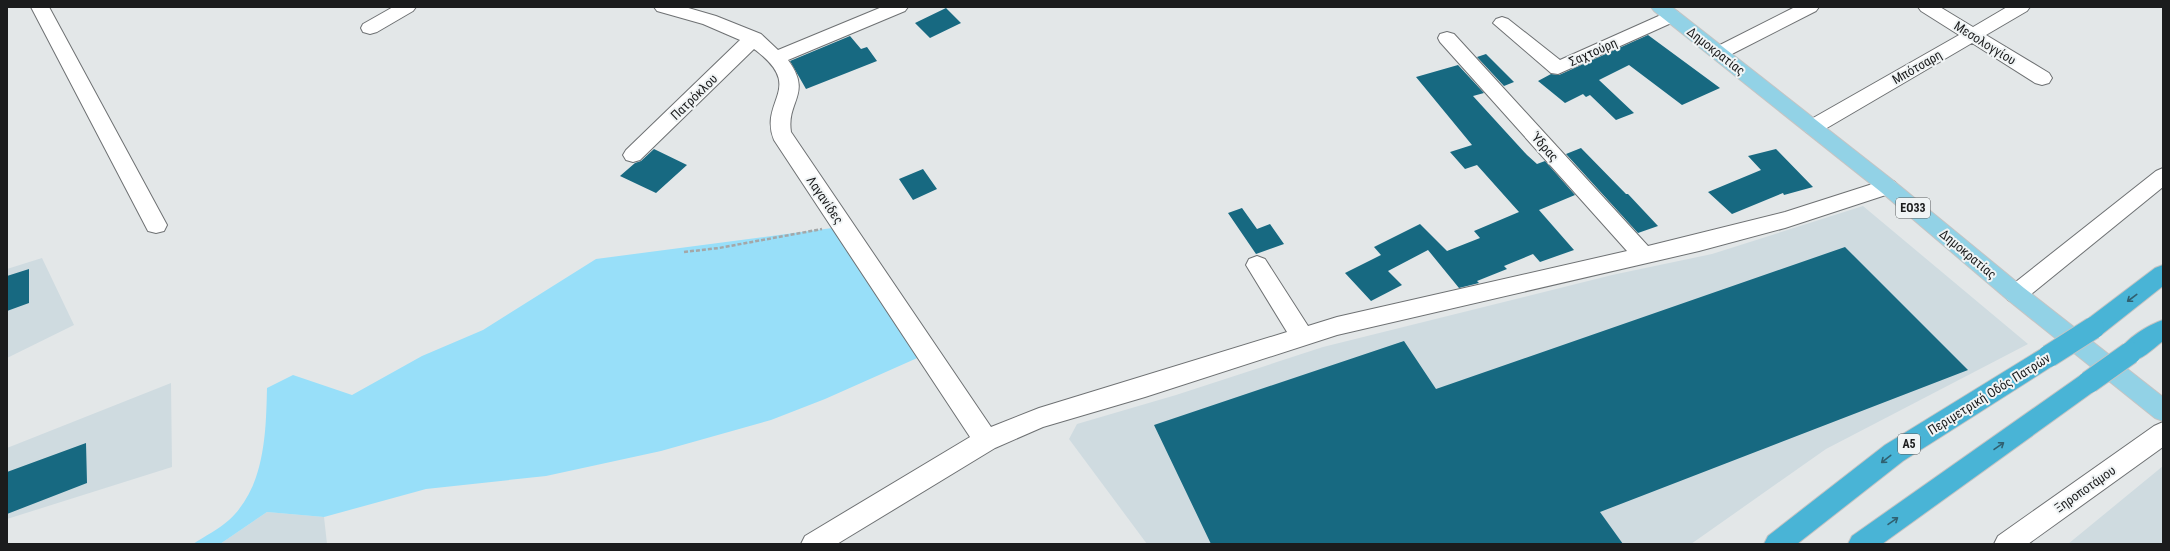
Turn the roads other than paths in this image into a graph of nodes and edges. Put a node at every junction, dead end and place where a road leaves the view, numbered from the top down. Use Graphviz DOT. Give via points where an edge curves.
graph roads {
  1 [pos="40,7"];
  2 [pos="407,7"];
  3 [pos="663,7"];
  4 [pos="899,7"];
  5 [pos="1810,7"];
  6 [pos="1927,7"];
  7 [pos="2021,7"];
  8 [pos="1666,12"];
  9 [pos="1502,23"];
  10 [pos="370,28"];
  11 [pos="1972,35"];
  12 [pos="754,38"];
  13 [pos="1447,38"];
  14 [pos="1720,53"];
  15 [pos="776,58"];
  16 [pos="2042,78"];
  17 [pos="1813,127"];
  18 [pos="633,156"];
  19 [pos="2163,176"];
  20 [pos="1888,187"];
  21 [pos="156,225"];
  22 [pos="1643,255"];
  23 [pos="1257,265"];
  24 [pos="2163,274"];
  25 [pos="2016,294"];
  26 [pos="2163,329"];
  27 [pos="1302,336"];
  28 [pos="2163,411"];
  29 [pos="2163,433"];
  30 [pos="986,440"];
  31 [pos="814,544"];
  32 [pos="1777,544"];
  33 [pos="1861,544"];
  34 [pos="2008,544"];
  1 -- 21 [label="street"];
  2 -- 10 [label="street"];
  3 -- 12 [label="street, Λαγανίδες" via="736,29"];
  4 -- 15 [label="street"];
  5 -- 14 [label="street"];
  6 -- 11 [label="street, Μεσολογγίου"];
  7 -- 11 [label="street, Μπότσαρη"];
  8 -- 9 [label="street, Σαχτούρη" via="1558,68"];
  8 -- 14 [label="main road, Δημοκρατίας / ΕΟ33"];
  11 -- 16 [label="street, Μεσολογγίου"];
  11 -- 17 [label="street, Μπότσαρη"];
  12 -- 15 [label="street, Λαγανίδες"];
  12 -- 18 [label="street, Πατρόκλου"];
  13 -- 22 [label="street, Ύδρας"];
  14 -- 17 [label="main road, Δημοκρατίας / ΕΟ33"];
  15 -- 30 [label="street, Λαγανίδες" via="786,70 790,82 789,94 779,124 782,135"];
  17 -- 20 [label="main road, Δημοκρατίας / ΕΟ33"];
  19 -- 25 [label="street"];
  20 -- 22 [label="street" via="1757,228"];
  20 -- 25 [label="main road, Δημοκρατίας / ΕΟ33"];
  22 -- 27 [label="street"];
  23 -- 27 [label="street"];
  24 -- 32 [label="highway, Περιμετρική Οδός Πατρών / Α5, one-way, bridge" via="2092,328 1894,453"];
  25 -- 28 [label="main road, Δημοκρατίας / ΕΟ33"];
  33 -- 26 [label="highway, one-way, bridge"];
  27 -- 30 [label="street" via="1039,418"];
  29 -- 34 [label="street, Ξηροποτάμου"];
  30 -- 31 [label="street"];
}
